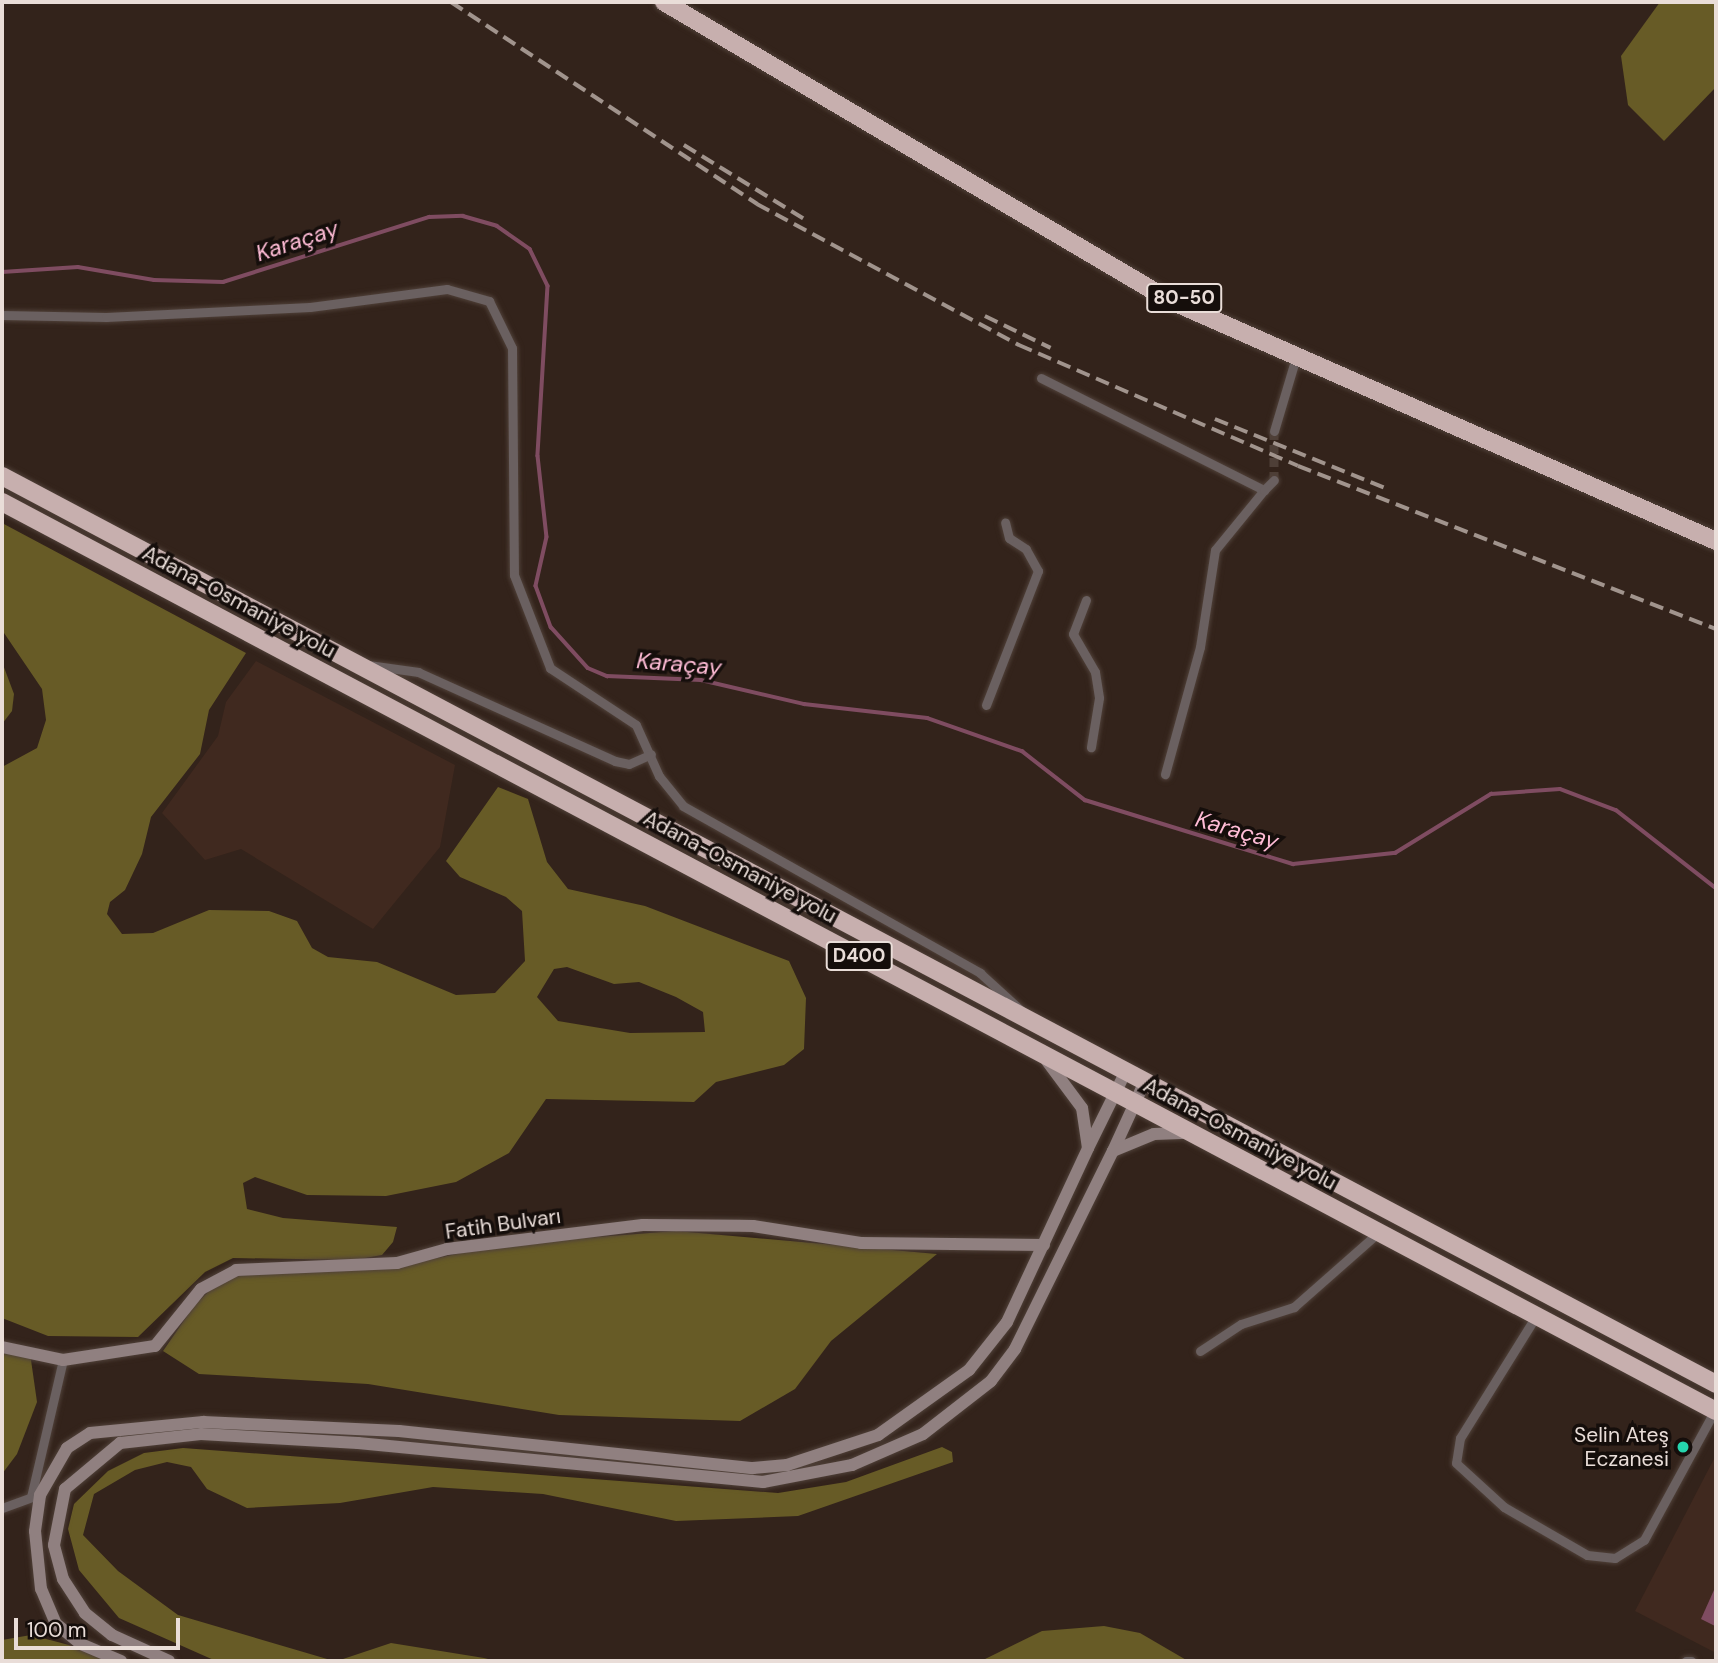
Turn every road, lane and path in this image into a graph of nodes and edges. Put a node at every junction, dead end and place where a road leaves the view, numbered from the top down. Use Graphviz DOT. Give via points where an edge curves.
graph roads {
  1 [pos="664,2"];
  2 [pos="684,2"];
  3 [pos="2,315"];
  4 [pos="1297,354"];
  5 [pos="1041,378"];
  6 [pos="1274,431"];
  7 [pos="2,476"];
  8 [pos="1273,480"];
  9 [pos="1264,490"];
  10 [pos="2,502"];
  11 [pos="1005,522"];
  12 [pos="1716,528"];
  13 [pos="1716,541"];
  14 [pos="1086,600"];
  15 [pos="359,664"];
  16 [pos="986,705"];
  17 [pos="1091,747"];
  18 [pos="650,754"];
  19 [pos="1165,774"];
  20 [pos="1027,1018"];
  21 [pos="1037,1050"];
  22 [pos="1126,1071"];
  23 [pos="1145,1081"];
  24 [pos="1114,1094"];
  25 [pos="1135,1105"];
  26 [pos="1188,1133"];
  27 [pos="1088,1148"];
  28 [pos="1113,1151"];
  29 [pos="1378,1233"];
  30 [pos="1044,1245"];
  31 [pos="1536,1316"];
  32 [pos="2,1347"];
  33 [pos="1200,1350"];
  34 [pos="63,1360"];
  35 [pos="1716,1384"];
  36 [pos="1716,1411"];
  37 [pos="36,1496"];
  38 [pos="2,1508"];
  39 [pos="121,1661"];
  40 [pos="169,1661"];
  1 -- 4 [label="highway" via="1169,300"];
  2 -- 4 [label="highway, 80-50" via="1176,294"];
  3 -- 18 [label="street" via="93,317 310,307 447,289 468,290 489,301 512,348 514,575 534,636 550,668 636,725"];
  4 -- 6 [label="street"];
  4 -- 12 [label="highway, 80-50"];
  4 -- 13 [label="highway"];
  5 -- 9 [label="street"];
  7 -- 15 [label="highway, Adana-Osmaniye yolu / D400"];
  8 -- 9 [label="street"];
  9 -- 19 [label="street" via="1215,550 1200,647"];
  10 -- 21 [label="highway, Adana-Osmaniye yolu / D400"];
  11 -- 16 [label="street" via="1009,538 1026,549 1038,571"];
  14 -- 17 [label="street" via="1073,634 1096,672 1100,698"];
  15 -- 18 [label="street" via="377,661 418,672 615,761 629,764"];
  15 -- 20 [label="highway, Adana-Osmaniye yolu / D400"];
  18 -- 20 [label="street" via="683,806 980,972 1010,995"];
  20 -- 22 [label="highway, Adana-Osmaniye yolu / D400"];
  21 -- 24 [label="highway, Adana-Osmaniye yolu / D400"];
  21 -- 27 [label="street" via="1082,1108"];
  22 -- 23 [label="highway, Adana-Osmaniye yolu / D400"];
  22 -- 24 [label="street"];
  23 -- 25 [label="street"];
  23 -- 35 [label="highway, Adana-Osmaniye yolu / D400"];
  24 -- 25 [label="highway, Adana-Osmaniye yolu / D400"];
  24 -- 27 [label="street"];
  25 -- 26 [label="highway, Adana-Osmaniye yolu / D400"];
  25 -- 28 [label="street"];
  26 -- 28 [label="street" via="1154,1134"];
  26 -- 29 [label="highway, Adana-Osmaniye yolu / D400"];
  27 -- 30 [label="street"];
  28 -- 40 [label="street" via="1015,1349 991,1381 923,1434 852,1465 763,1482 325,1441 201,1434 120,1443 65,1489 54,1545 63,1579 85,1613 112,1635"];
  29 -- 31 [label="highway, Adana-Osmaniye yolu / D400"];
  29 -- 33 [label="street" via="1294,1307 1241,1324"];
  30 -- 34 [label="street, Fatih Bulvarı" via="861,1244 753,1226 643,1224 459,1247 397,1264 236,1270 201,1289 155,1346"];
  30 -- 37 [label="street" via="1007,1322 969,1370 878,1435 787,1465 753,1468 411,1432 203,1422 90,1433 67,1448"];
  31 -- 36 [label="highway, Adana-Osmaniye yolu / D400"];
  31 -- 36 [label="street" via="1460,1438 1456,1463 1504,1507 1587,1555 1615,1558 1644,1540"];
  32 -- 34 [label="street, Fatih Bulvarı"];
  34 -- 37 [label="street"];
  37 -- 38 [label="street"];
  37 -- 39 [label="street" via="41,1589 56,1623 81,1644"];
}
